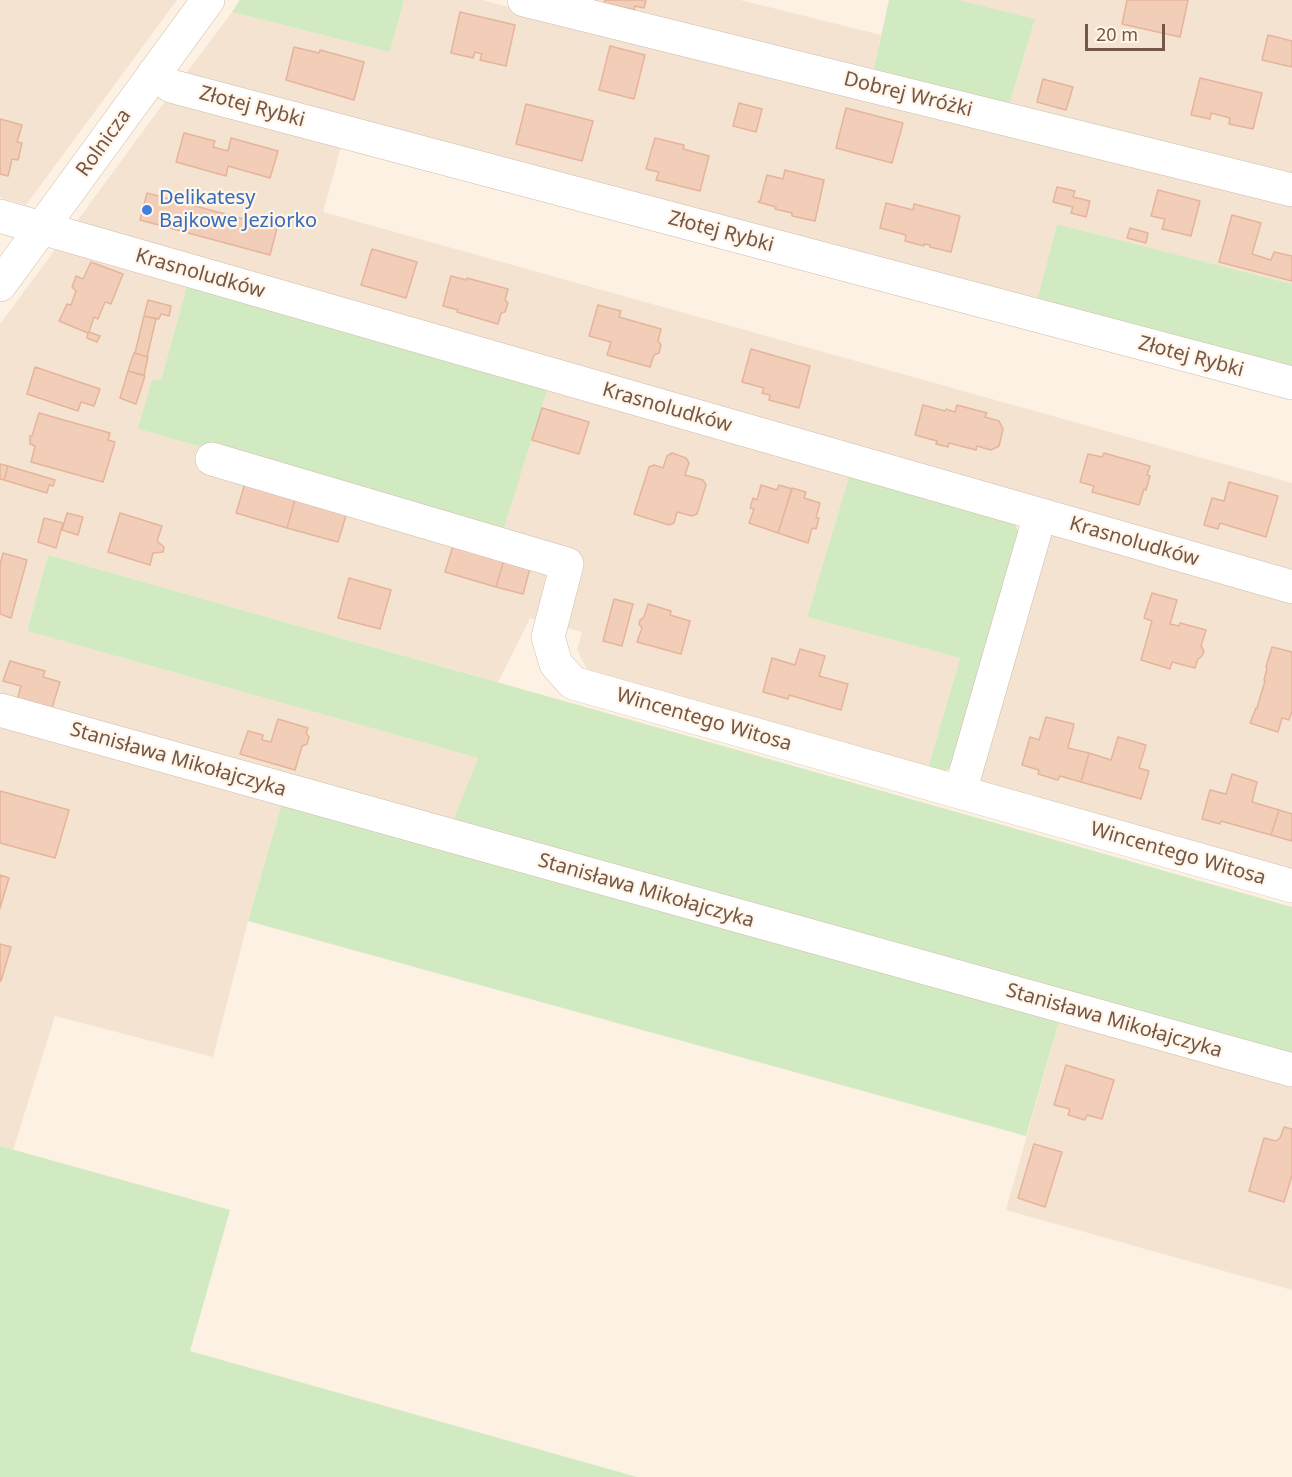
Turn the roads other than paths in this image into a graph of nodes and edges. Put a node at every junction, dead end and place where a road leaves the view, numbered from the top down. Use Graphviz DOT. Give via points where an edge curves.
graph roads {
  1 [pos="208,0"];
  2 [pos="524,0"];
  3 [pos="154,74"];
  4 [pos="1292,190"];
  5 [pos="0,216"];
  6 [pos="42,228"];
  7 [pos="0,285"];
  8 [pos="1292,383"];
  9 [pos="212,459"];
  10 [pos="1040,515"];
  11 [pos="1292,587"];
  12 [pos="0,710"];
  13 [pos="960,792"];
  14 [pos="1292,886"];
  15 [pos="1292,1070"];
  1 -- 3 [label="street, Rolnicza"];
  2 -- 4 [label="street, Dobrej Wróżki"];
  3 -- 6 [label="street, Rolnicza"];
  3 -- 8 [label="street, Złotej Rybki" via="171,86"];
  5 -- 6 [label="street, Krasnoludków"];
  6 -- 7 [label="street, Rolnicza"];
  6 -- 10 [label="street, Krasnoludków"];
  9 -- 13 [label="street, Wincentego Witosa" via="567,564 548,637 556,664 573,683"];
  10 -- 11 [label="street, Krasnoludków"];
  10 -- 13 [label="street"];
  12 -- 15 [label="street, Stanisława Mikołajczyka"];
  13 -- 14 [label="street, Wincentego Witosa"];
}
